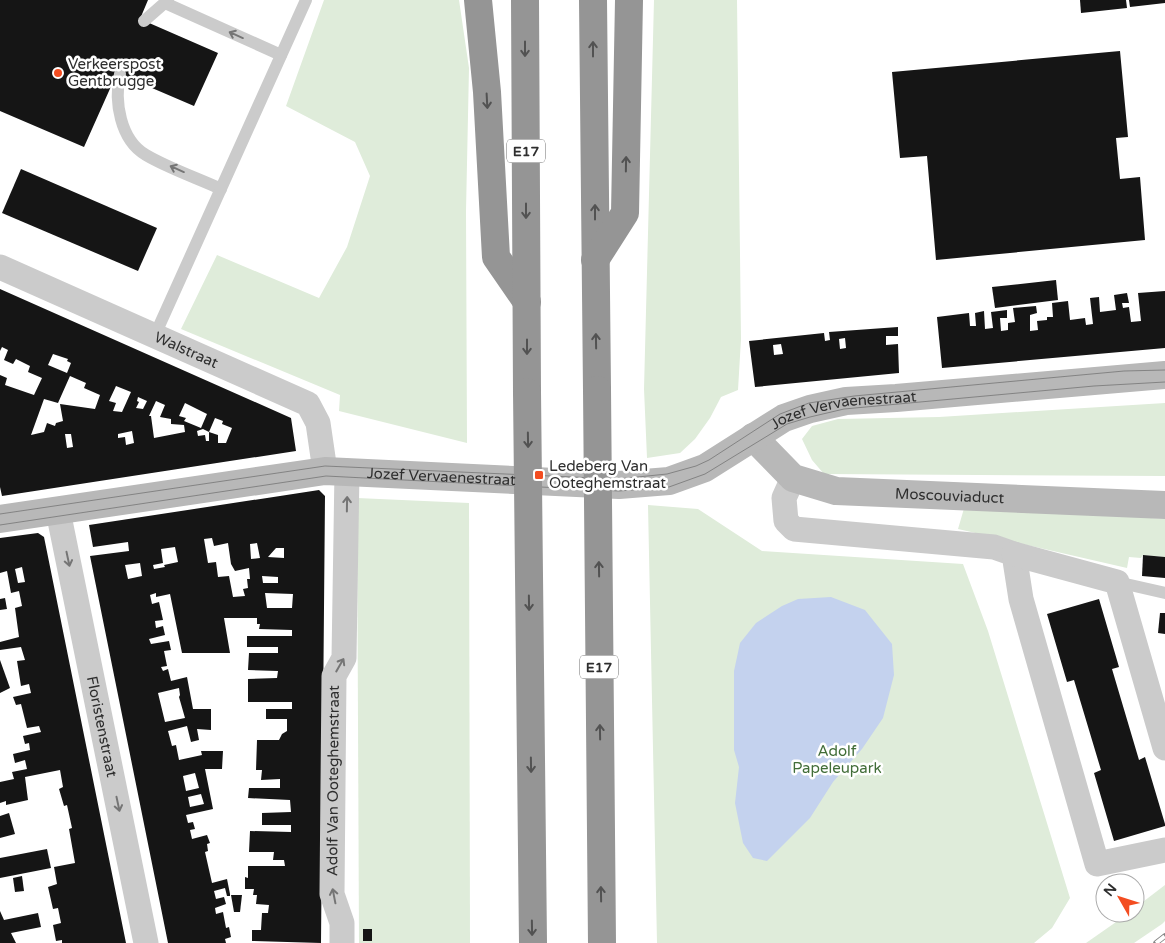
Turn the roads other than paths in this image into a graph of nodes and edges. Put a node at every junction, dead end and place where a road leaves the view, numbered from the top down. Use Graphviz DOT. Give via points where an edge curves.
graph roads {
  1 [pos="306,0"];
  2 [pos="478,0"];
  3 [pos="525,0"];
  4 [pos="593,0"];
  5 [pos="629,0"];
  6 [pos="166,2"];
  7 [pos="144,21"];
  8 [pos="281,55"];
  9 [pos="120,74"];
  10 [pos="221,189"];
  11 [pos="595,260"];
  12 [pos="0,267"];
  13 [pos="527,302"];
  14 [pos="155,335"];
  15 [pos="1165,375"];
  16 [pos="753,437"];
  17 [pos="336,471"];
  18 [pos="793,478"];
  19 [pos="1165,505"];
  20 [pos="58,511"];
  21 [pos="0,519"];
  22 [pos="1014,554"];
  23 [pos="1118,582"];
  24 [pos="1165,594"];
  25 [pos="1165,748"];
  26 [pos="1165,850"];
  27 [pos="146,943"];
  28 [pos="342,943"];
  29 [pos="532,943"];
  30 [pos="602,943"];
  1 -- 8 [label="lane"];
  2 -- 13 [label="highway, one-way" via="487,92 496,257"];
  3 -- 13 [label="highway, E17, one-way"];
  11 -- 4 [label="highway, E17, one-way"];
  11 -- 5 [label="highway, one-way" via="625,213"];
  6 -- 7 [label="lane"];
  8 -- 6 [label="lane, one-way"];
  8 -- 10 [label="lane"];
  10 -- 9 [label="lane, one-way" via="144,154 130,139 121,118 117,93"];
  10 -- 14 [label="lane"];
  30 -- 11 [label="highway, E17, one-way, bridge"];
  12 -- 14 [label="street, Walstraat"];
  13 -- 29 [label="highway, E17, one-way, bridge"];
  14 -- 17 [label="street, Walstraat" via="308,404"];
  15 -- 16 [label="street, Jozef Vervaenestraat" via="846,401 784,418"];
  16 -- 17 [label="street, Jozef Vervaenestraat" via="705,468 669,481 619,485"];
  16 -- 18 [label="street, Moscouviaduct"];
  17 -- 20 [label="street, Jozef Vervaenestraat"];
  28 -- 17 [label="street, Adolf Van Ooteghemstraat, one-way" via="342,923 332,894 334,676 344,658"];
  18 -- 19 [label="street, Moscouviaduct" via="836,491"];
  18 -- 22 [label="street" via="784,498 786,521 794,529 994,548"];
  20 -- 21 [label="street, Jozef Vervaenestraat"];
  20 -- 27 [label="street, Floristenstraat, one-way"];
  22 -- 23 [label="street"];
  22 -- 26 [label="street" via="1021,599 1096,864"];
  23 -- 24 [label="lane"];
  23 -- 25 [label="street"];
}
